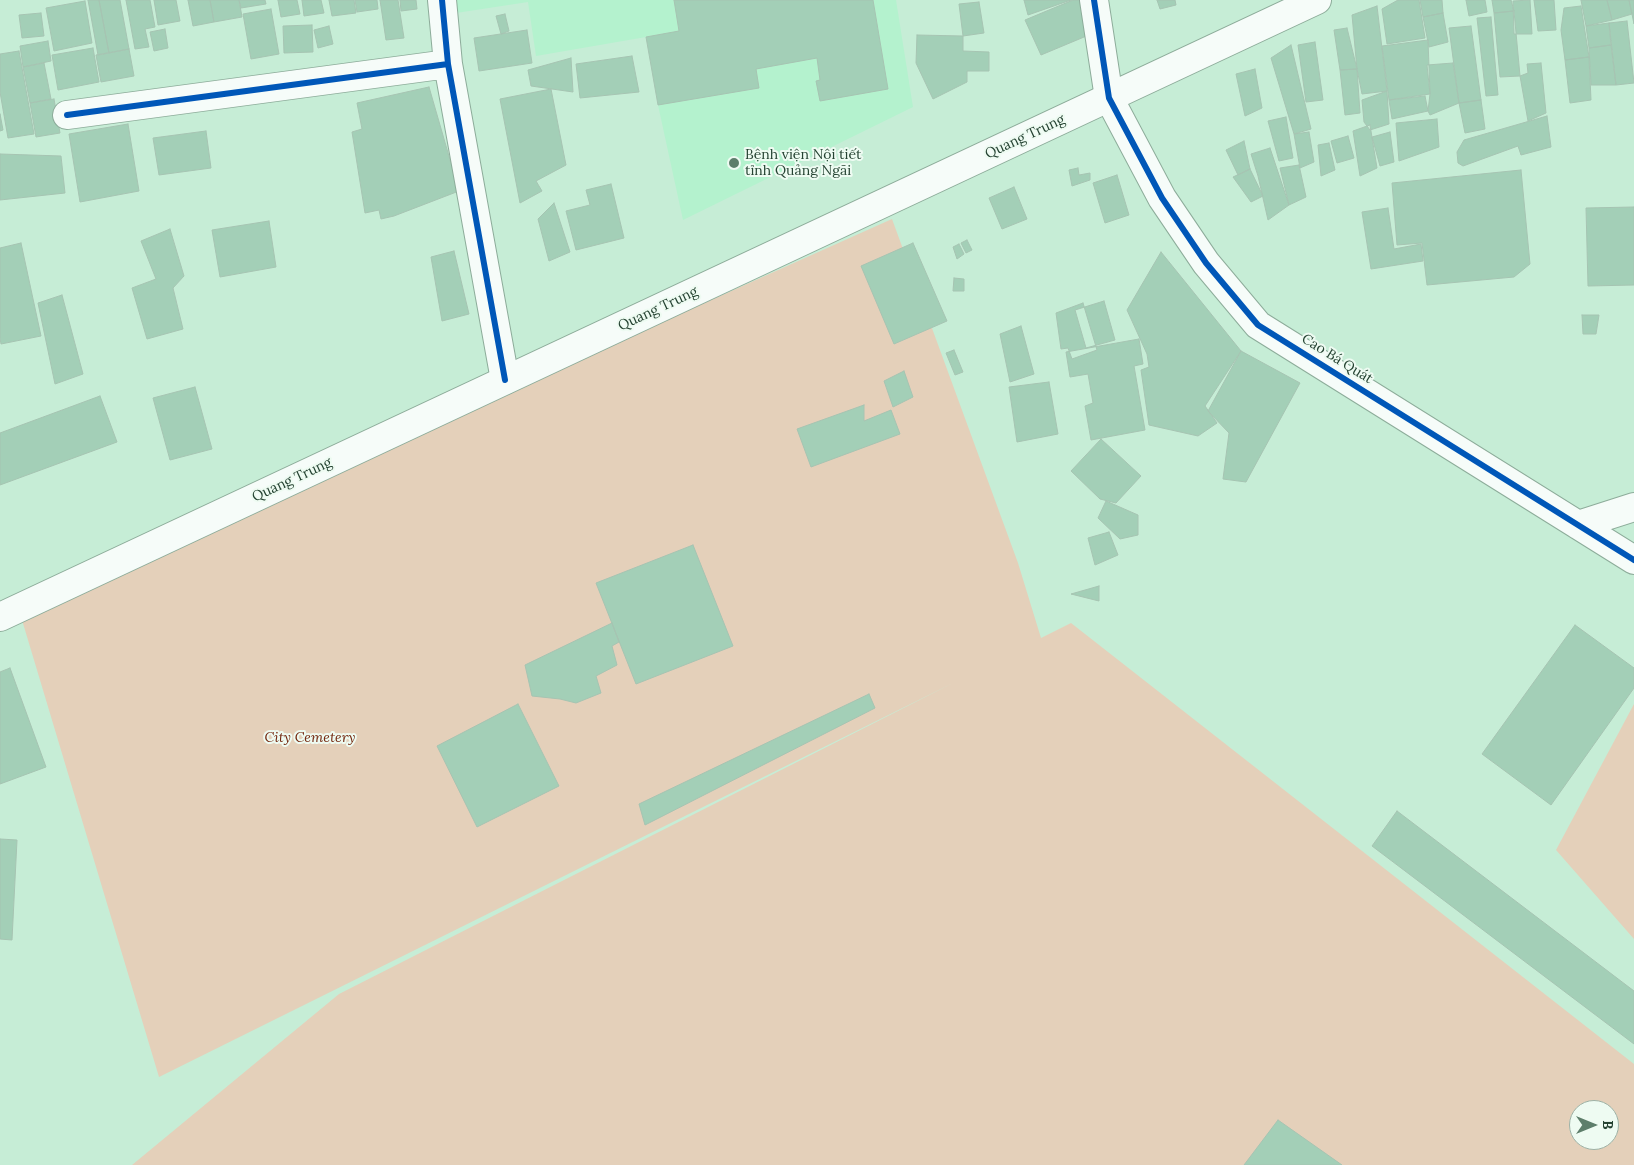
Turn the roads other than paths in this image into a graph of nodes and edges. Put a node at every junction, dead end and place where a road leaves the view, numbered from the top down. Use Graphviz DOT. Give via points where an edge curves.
graph roads {
  1 [pos="442,0"];
  2 [pos="1094,0"];
  3 [pos="1316,0"];
  4 [pos="448,64"];
  5 [pos="1109,98"];
  6 [pos="67,115"];
  7 [pos="505,380"];
  8 [pos="1634,507"];
  9 [pos="1578,525"];
  10 [pos="1634,560"];
  11 [pos="0,617"];
  1 -- 4 [label="street"];
  2 -- 5 [label="street, Cao Bá Quát"];
  3 -- 5 [label="street, Quang Trung"];
  4 -- 6 [label="street"];
  4 -- 7 [label="street"];
  5 -- 7 [label="street, Quang Trung"];
  5 -- 9 [label="street, Cao Bá Quát" via="1162,198 1206,263 1258,325"];
  7 -- 11 [label="street, Quang Trung"];
  8 -- 9 [label="street"];
  9 -- 10 [label="street, Cao Bá Quát"];
}
